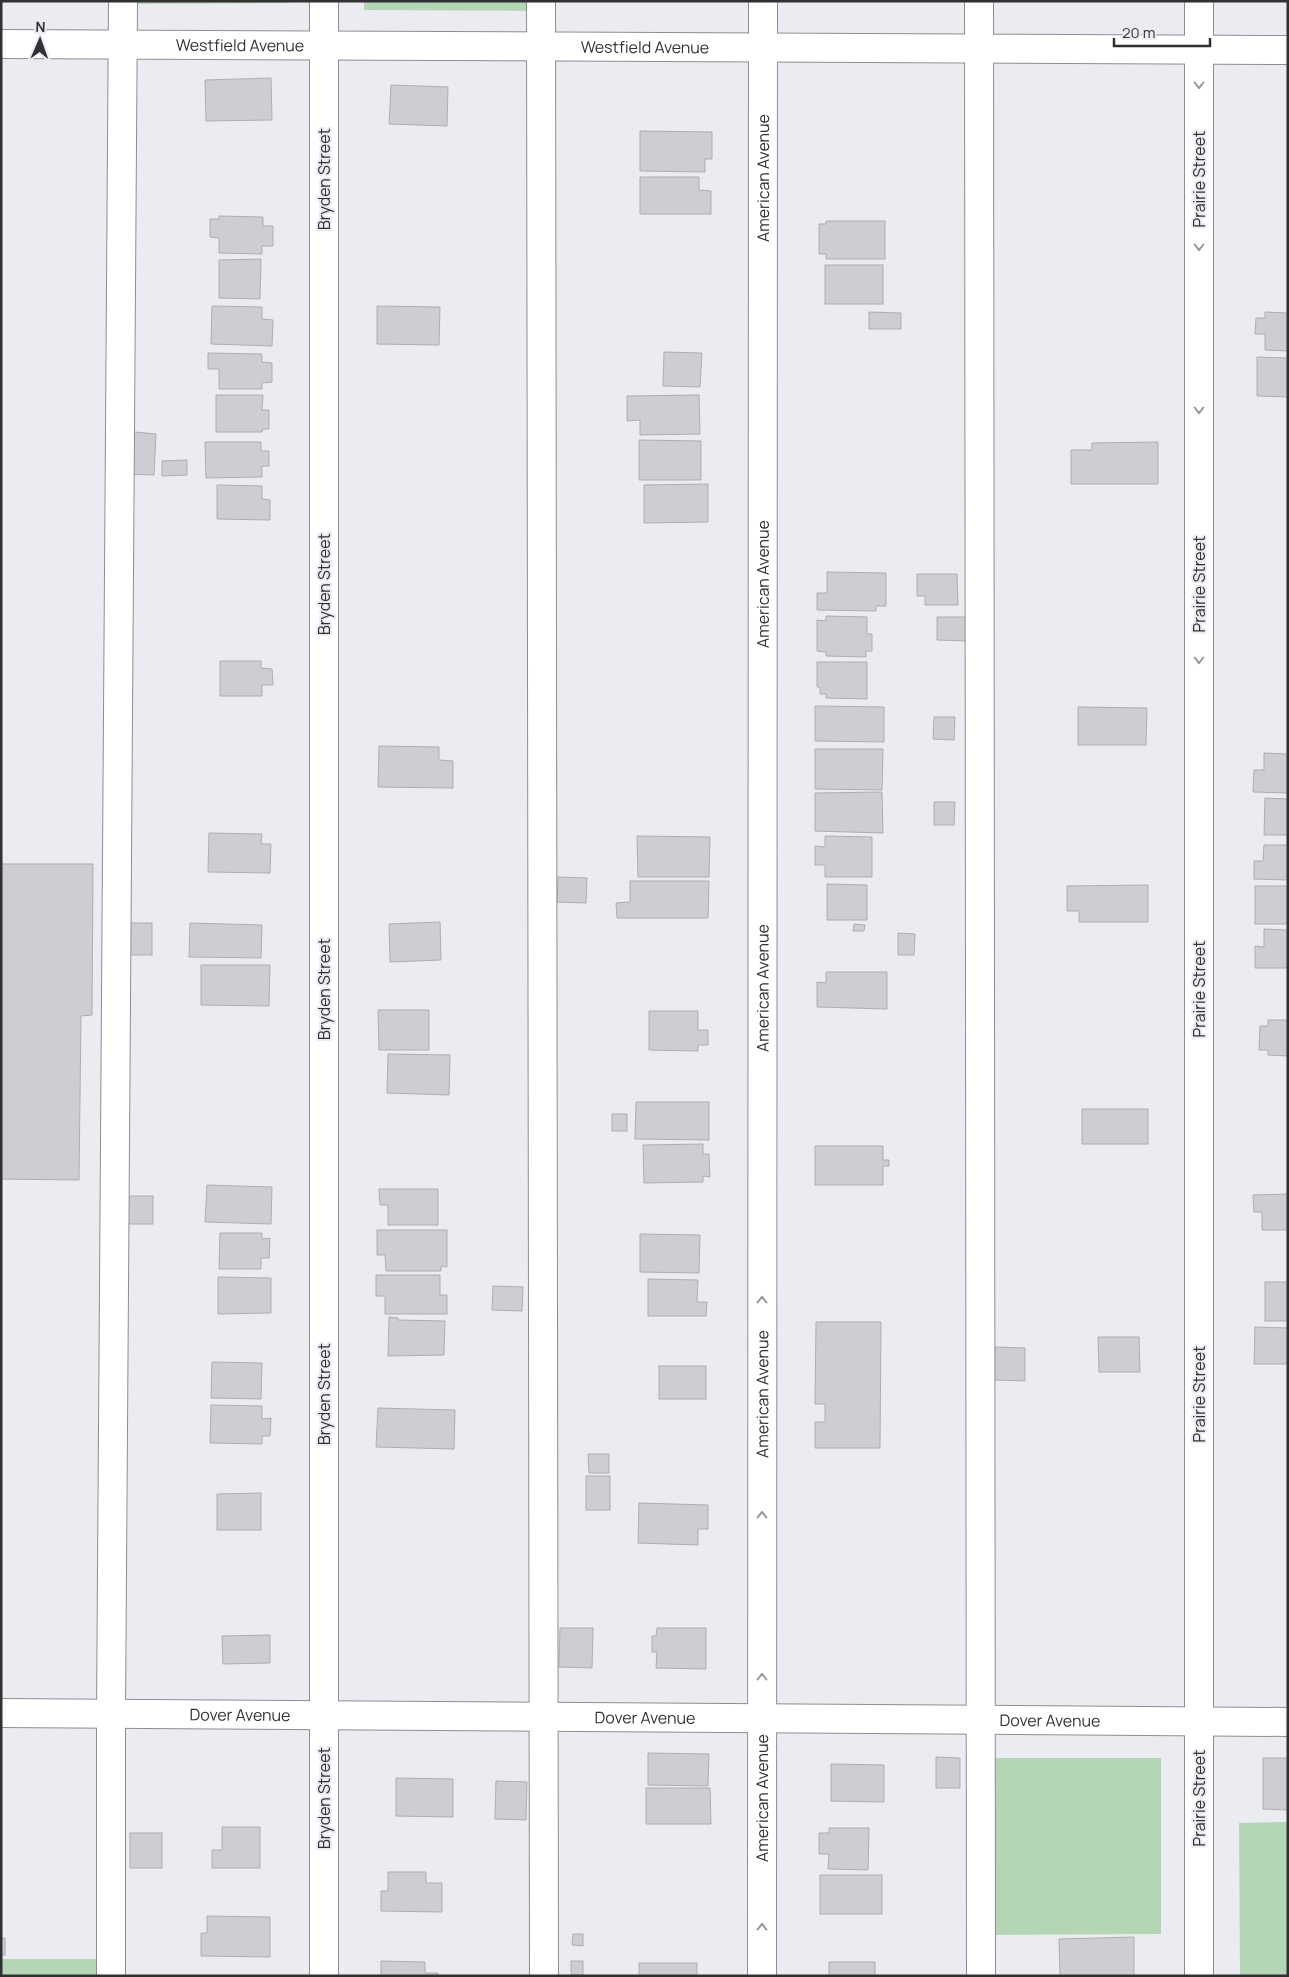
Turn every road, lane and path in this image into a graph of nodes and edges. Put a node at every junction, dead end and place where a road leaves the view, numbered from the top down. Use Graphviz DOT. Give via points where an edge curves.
graph roads {
  1 [pos="123,1"];
  2 [pos="324,1"];
  3 [pos="541,1"];
  4 [pos="763,1"];
  5 [pos="979,1"];
  6 [pos="1199,1"];
  7 [pos="1,44"];
  8 [pos="124,44"];
  9 [pos="324,45"];
  10 [pos="541,47"];
  11 [pos="763,48"];
  12 [pos="979,49"];
  13 [pos="1199,50"];
  14 [pos="1288,50"];
  15 [pos="1,1713"];
  16 [pos="111,1714"];
  17 [pos="324,1715"];
  18 [pos="544,1716"];
  19 [pos="762,1718"];
  20 [pos="982,1719"];
  21 [pos="1199,1721"];
  22 [pos="1288,1722"];
  23 [pos="111,1976"];
  24 [pos="324,1976"];
  25 [pos="544,1976"];
  26 [pos="762,1976"];
  27 [pos="981,1976"];
  28 [pos="1199,1976"];
  1 -- 8 [label="street"];
  2 -- 9 [label="street, Bryden Street"];
  3 -- 10 [label="street"];
  4 -- 11 [label="street, American Avenue"];
  5 -- 12 [label="street"];
  6 -- 13 [label="street, Prairie Street"];
  7 -- 8 [label="street, Westfield Avenue"];
  8 -- 9 [label="street, Westfield Avenue"];
  8 -- 16 [label="street"];
  9 -- 10 [label="street, Westfield Avenue"];
  9 -- 17 [label="street, Bryden Street"];
  10 -- 11 [label="street, Westfield Avenue"];
  10 -- 18 [label="street"];
  11 -- 12 [label="street, Westfield Avenue"];
  19 -- 11 [label="street, American Avenue, one-way"];
  12 -- 13 [label="street, Westfield Avenue"];
  12 -- 20 [label="street"];
  13 -- 14 [label="street, Westfield Avenue"];
  13 -- 21 [label="street, Prairie Street, one-way"];
  15 -- 16 [label="street, Dover Avenue"];
  16 -- 17 [label="street, Dover Avenue"];
  16 -- 23 [label="street"];
  17 -- 18 [label="street, Dover Avenue"];
  17 -- 24 [label="street, Bryden Street"];
  18 -- 19 [label="street, Dover Avenue"];
  18 -- 25 [label="street"];
  19 -- 20 [label="street, Dover Avenue"];
  26 -- 19 [label="street, American Avenue, one-way"];
  20 -- 21 [label="street, Dover Avenue"];
  20 -- 27 [label="street"];
  21 -- 22 [label="street, Dover Avenue"];
  21 -- 28 [label="street, Prairie Street"];
}
